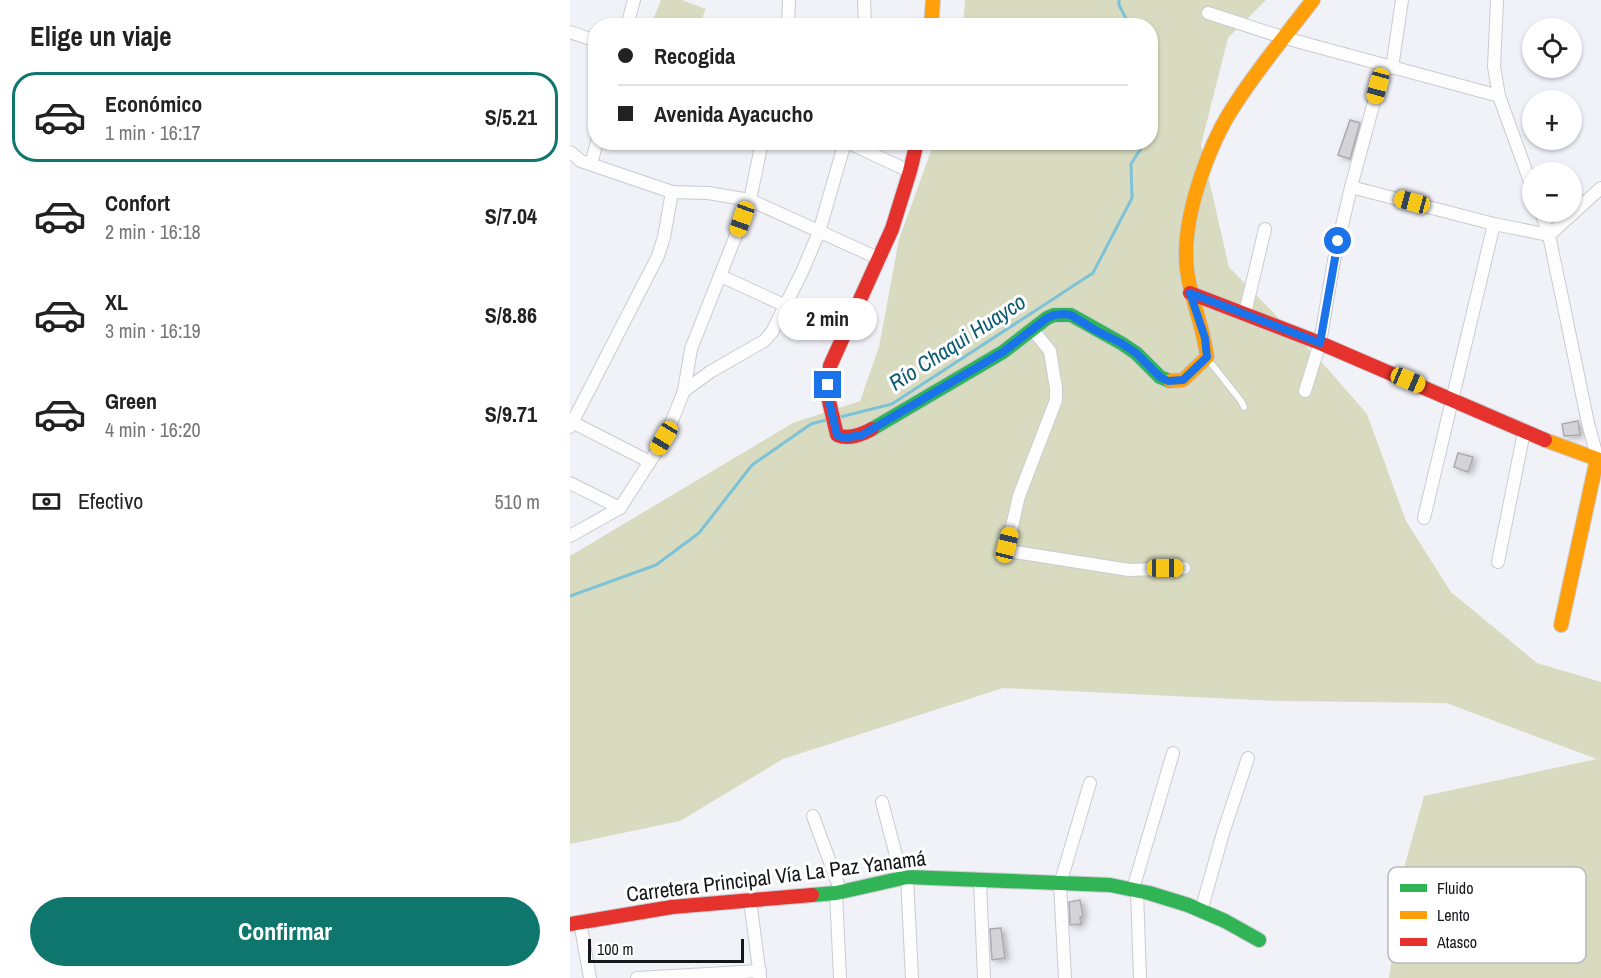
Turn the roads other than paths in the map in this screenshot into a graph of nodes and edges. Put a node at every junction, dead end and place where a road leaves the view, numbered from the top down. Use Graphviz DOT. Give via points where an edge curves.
graph roads {
  1 [pos="634,0"];
  2 [pos="864,0"];
  3 [pos="933,0"];
  4 [pos="1313,0"];
  5 [pos="1402,0"];
  6 [pos="1497,0"];
  7 [pos="789,1"];
  8 [pos="1208,13"];
  9 [pos="629,18"];
  10 [pos="788,18"];
  11 [pos="865,18"];
  12 [pos="932,18"];
  13 [pos="570,32"];
  14 [pos="588,38"];
  15 [pos="1285,38"];
  16 [pos="1388,66"];
  17 [pos="1499,96"];
  18 [pos="588,150"];
  19 [pos="760,150"];
  20 [pos="844,150"];
  21 [pos="863,150"];
  22 [pos="915,150"];
  23 [pos="576,160"];
  24 [pos="1523,162"];
  25 [pos="911,172"];
  26 [pos="1351,187"];
  27 [pos="1601,188"];
  28 [pos="672,192"];
  29 [pos="750,200"];
  30 [pos="1544,222"];
  31 [pos="1494,224"];
  32 [pos="1265,229"];
  33 [pos="819,232"];
  34 [pos="1549,235"];
  35 [pos="879,259"];
  36 [pos="721,276"];
  37 [pos="1190,293"];
  38 [pos="786,306"];
  39 [pos="1245,313"];
  40 [pos="1032,329"];
  41 [pos="1320,343"];
  42 [pos="1207,357"];
  43 [pos="684,391"];
  44 [pos="1305,391"];
  45 [pos="1453,399"];
  46 [pos="1244,407"];
  47 [pos="571,423"];
  48 [pos="1524,432"];
  49 [pos="651,462"];
  50 [pos="1599,464"];
  51 [pos="570,483"];
  52 [pos="620,508"];
  53 [pos="1424,518"];
  54 [pos="570,536"];
  55 [pos="1498,562"];
  56 [pos="1184,568"];
  57 [pos="1561,625"];
  58 [pos="1173,753"];
  59 [pos="1248,758"];
  60 [pos="1090,783"];
  61 [pos="882,802"];
  62 [pos="813,816"];
  63 [pos="905,878"];
  64 [pos="980,880"];
  65 [pos="1060,884"];
  66 [pos="1135,890"];
  67 [pos="838,892"];
  68 [pos="750,900"];
  69 [pos="1201,911"];
  70 [pos="575,923"];
  71 [pos="1259,940"];
  72 [pos="760,975"];
  73 [pos="590,978"];
  74 [pos="637,978"];
  75 [pos="840,978"];
  76 [pos="912,978"];
  77 [pos="984,978"];
  78 [pos="1065,978"];
  79 [pos="1140,978"];
  1 -- 9 [label="street"];
  2 -- 11 [label="street"];
  3 -- 12 [label="street"];
  4 -- 15 [label="street"];
  5 -- 16 [label="street"];
  6 -- 17 [label="street" via="1494,67"];
  7 -- 10 [label="street"];
  8 -- 15 [label="street"];
  13 -- 14 [label="street"];
  15 -- 16 [label="street"];
  15 -- 37 [label="street" via="1235,104 1198,184 1187,226"];
  16 -- 17 [label="street"];
  16 -- 26 [label="street"];
  17 -- 24 [label="street"];
  18 -- 23 [label="street"];
  19 -- 29 [label="street"];
  20 -- 33 [label="street"];
  21 -- 25 [label="street"];
  22 -- 25 [label="street"];
  23 -- 28 [label="street"];
  25 -- 35 [label="street"];
  26 -- 31 [label="street"];
  26 -- 41 [label="street"];
  27 -- 34 [label="street"];
  28 -- 29 [label="street"];
  28 -- 47 [label="street" via="658,256"];
  29 -- 33 [label="street"];
  29 -- 36 [label="street"];
  30 -- 34 [label="street"];
  31 -- 34 [label="street"];
  31 -- 45 [label="street"];
  32 -- 39 [label="street"];
  33 -- 35 [label="street"];
  33 -- 38 [label="street"];
  34 -- 50 [label="street"];
  35 -- 40 [label="street" via="830,366 830,405 837,435 862,435 1003,352"];
  36 -- 38 [label="street"];
  36 -- 43 [label="street" via="691,349"];
  37 -- 39 [label="street"];
  37 -- 42 [label="street"];
  38 -- 43 [label="street" via="764,341"];
  39 -- 41 [label="street"];
  40 -- 42 [label="street" via="1054,315 1071,315 1128,348 1168,381 1183,380"];
  40 -- 56 [label="street" via="1050,351 1056,400 1018,496 1007,549 1129,570"];
  41 -- 44 [label="street"];
  41 -- 45 [label="street"];
  42 -- 46 [label="lane"];
  43 -- 49 [label="street"];
  45 -- 48 [label="street"];
  45 -- 53 [label="street"];
  47 -- 49 [label="street"];
  48 -- 50 [label="street"];
  48 -- 55 [label="street"];
  49 -- 52 [label="street"];
  50 -- 57 [label="street"];
  51 -- 52 [label="street"];
  52 -- 54 [label="street"];
  58 -- 66 [label="street"];
  59 -- 69 [label="street"];
  60 -- 65 [label="street"];
  61 -- 63 [label="street"];
  62 -- 67 [label="street"];
  63 -- 64 [label="street, Carretera Principal Vía La Paz Yanamá"];
  63 -- 67 [label="street, Carretera Principal Vía La Paz Yanamá"];
  63 -- 76 [label="street"];
  64 -- 65 [label="street, Carretera Principal Vía La Paz Yanamá"];
  64 -- 77 [label="street"];
  65 -- 66 [label="street, Carretera Principal Vía La Paz Yanamá"];
  65 -- 78 [label="street"];
  66 -- 69 [label="street, Carretera Principal Vía La Paz Yanamá"];
  66 -- 79 [label="street"];
  67 -- 68 [label="street, Carretera Principal Vía La Paz Yanamá"];
  67 -- 75 [label="street"];
  68 -- 70 [label="street, Carretera Principal Vía La Paz Yanamá" via="672,907"];
  68 -- 72 [label="street"];
  69 -- 71 [label="street, Carretera Principal Vía La Paz Yanamá"];
  70 -- 73 [label="street"];
  72 -- 74 [label="street"];
}
